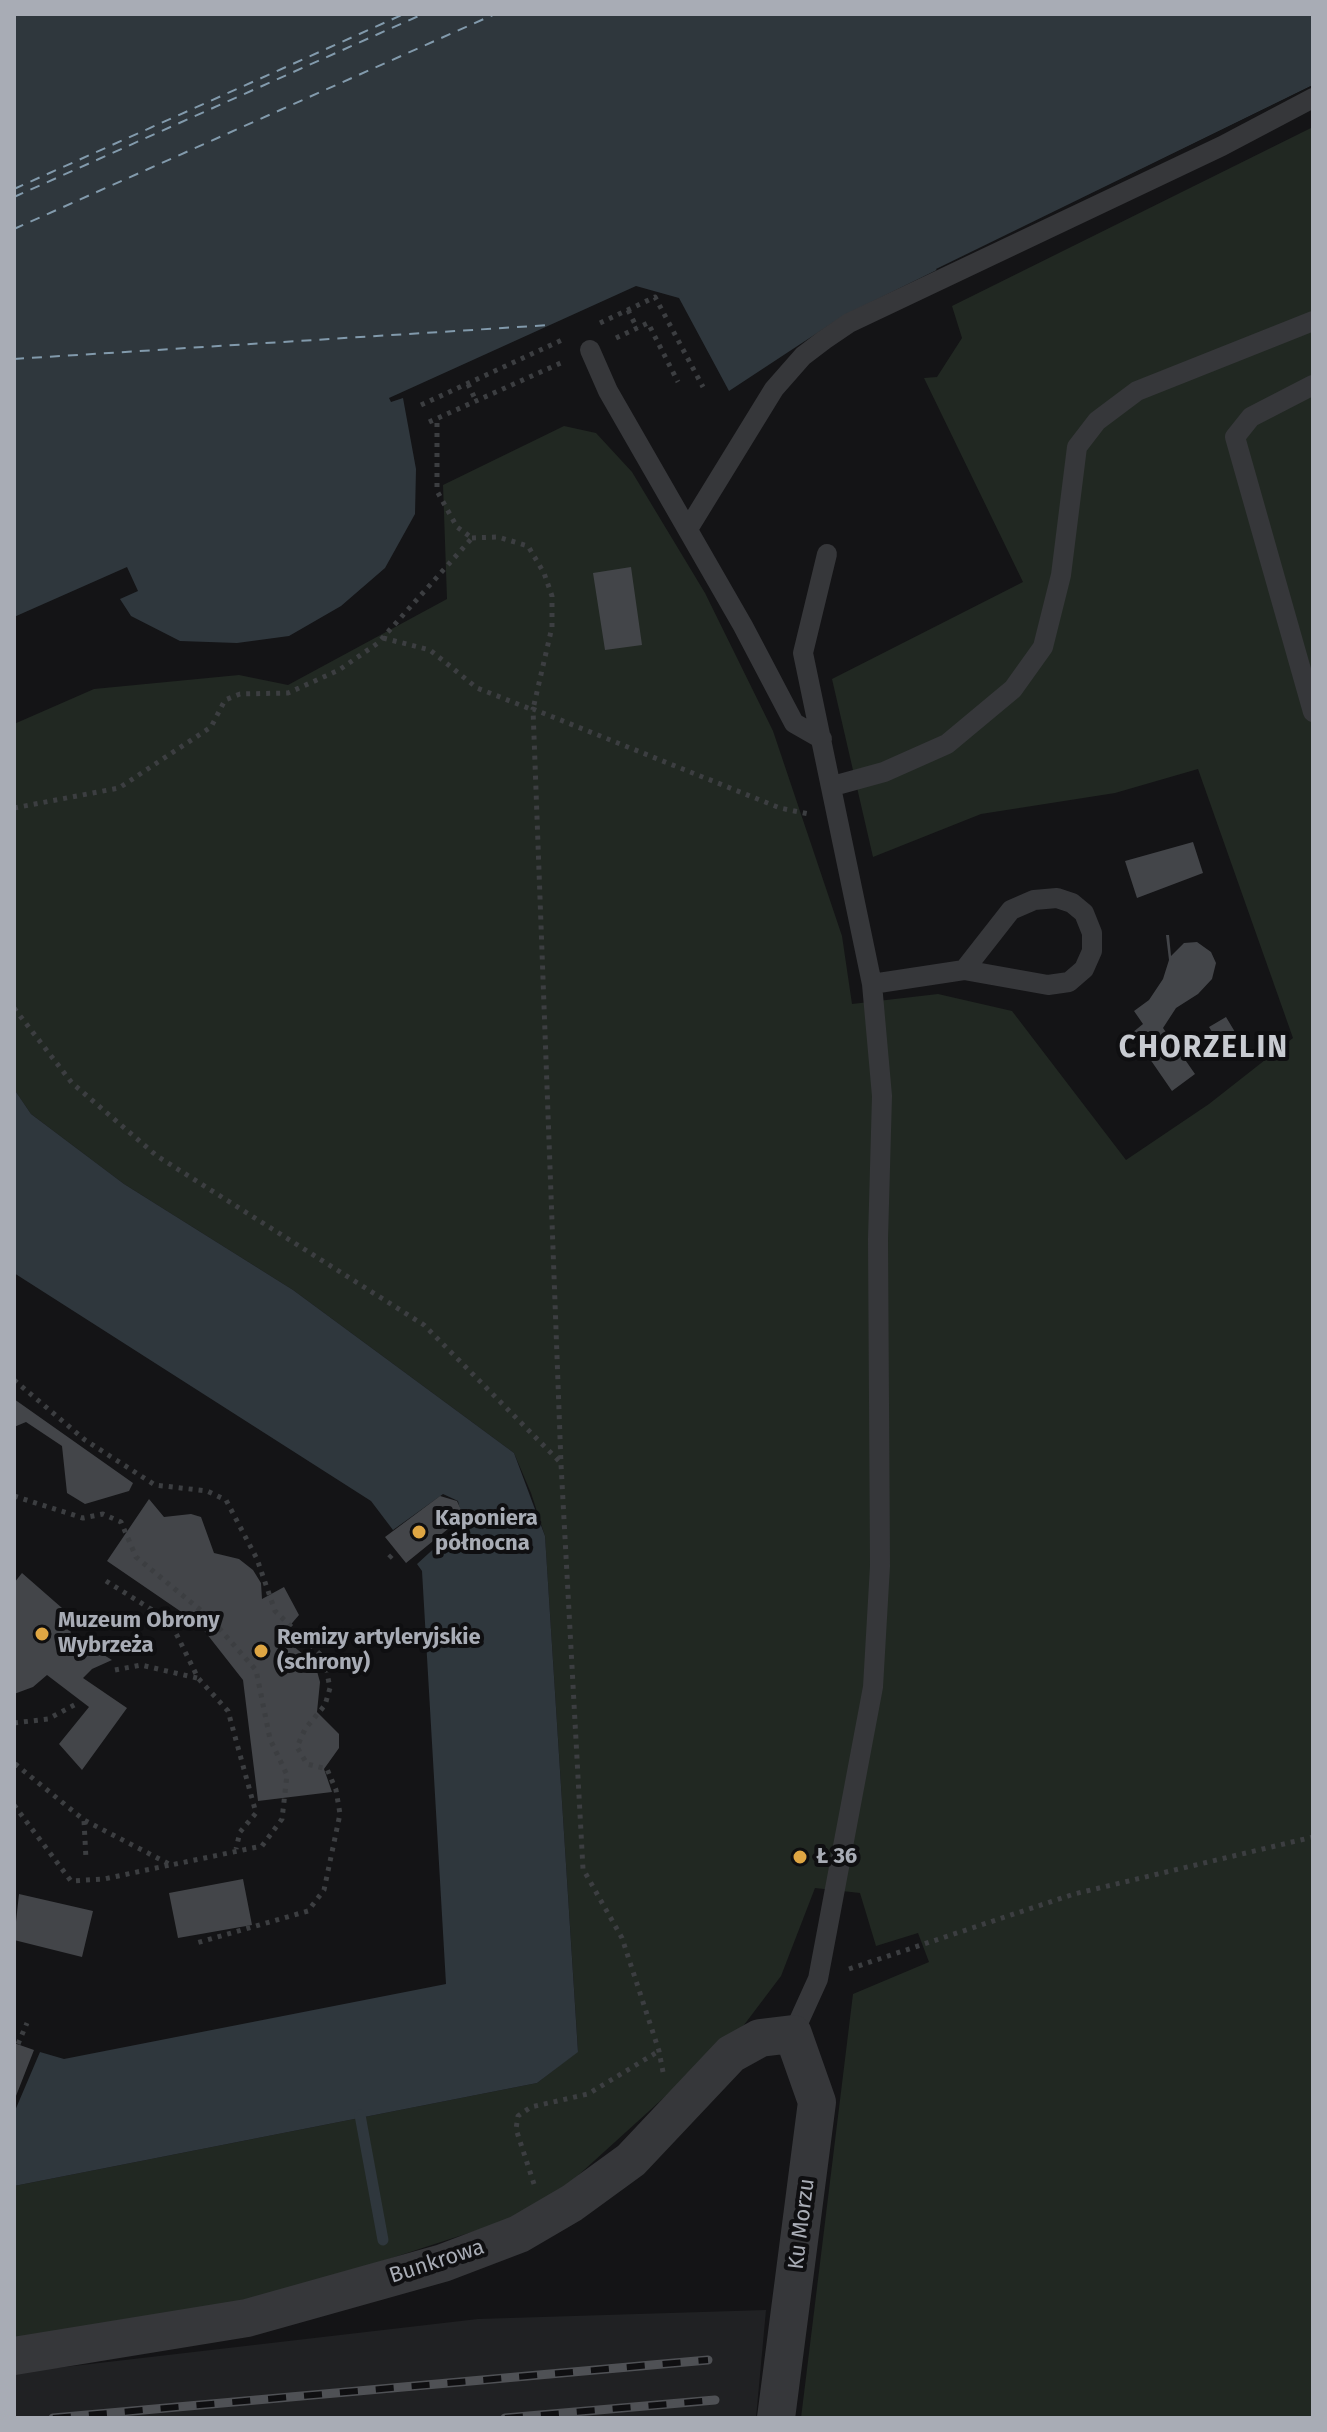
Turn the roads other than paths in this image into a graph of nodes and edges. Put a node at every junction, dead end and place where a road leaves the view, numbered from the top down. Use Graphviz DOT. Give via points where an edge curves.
graph roads {
  1 [pos="1313,98"];
  2 [pos="1313,321"];
  3 [pos="590,350"];
  4 [pos="1313,385"];
  5 [pos="688,529"];
  6 [pos="827,554"];
  7 [pos="1313,712"];
  8 [pos="822,739"];
  9 [pos="833,786"];
  10 [pos="964,970"];
  11 [pos="872,984"];
  12 [pos="793,2034"];
  13 [pos="14,2356"];
  14 [pos="776,2418"];
  1 -- 5 [label="lane" via="849,323 824,340 774,389"];
  2 -- 9 [label="lane" via="1137,391 1097,421 1077,447 1061,575 1043,647 1013,689 947,744 884,772"];
  3 -- 5 [label="lane"];
  4 -- 7 [label="lane" via="1251,417 1235,437"];
  5 -- 8 [label="lane" via="794,723"];
  6 -- 8 [label="lane" via="803,653"];
  8 -- 9 [label="lane"];
  9 -- 11 [label="lane"];
  10 -- 10 [label="lane" via="1048,985 1069,982 1084,969 1092,933 1084,913 1072,903 1034,900 1011,910"];
  10 -- 11 [label="lane"];
  11 -- 12 [label="lane" via="882,1096 880,1566 873,1687 818,1979"];
  12 -- 13 [label="street, Bunkrowa" via="760,2038 731,2054 631,2160 519,2234 443,2263 247,2318"];
  12 -- 14 [label="street, Ku Morzu" via="817,2102"];
}
